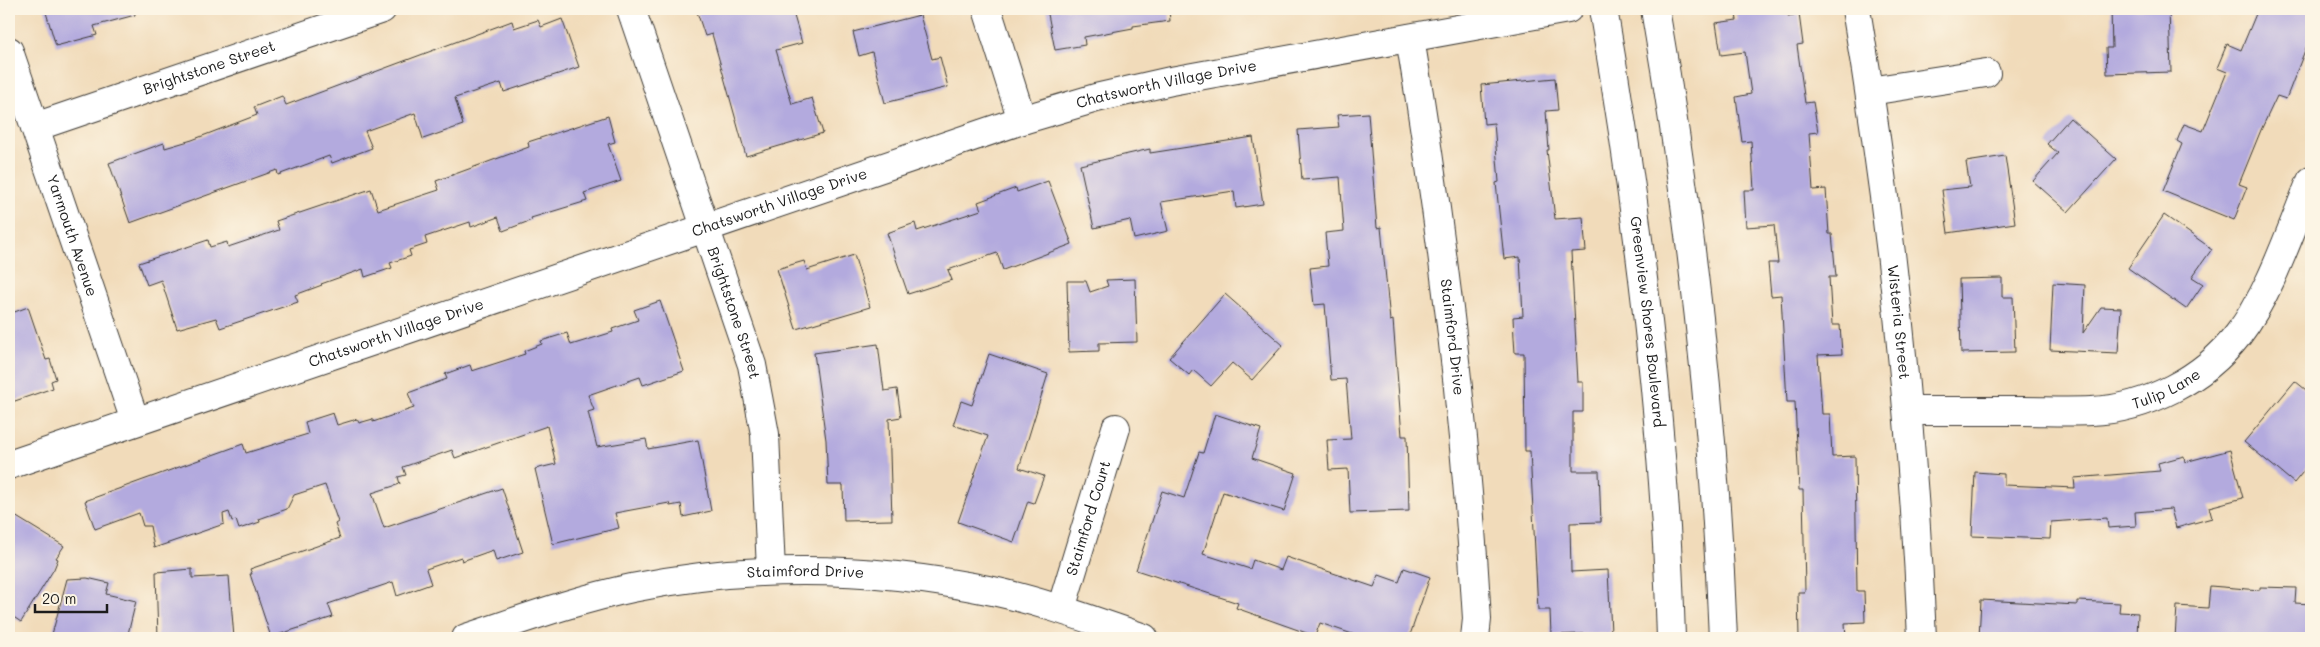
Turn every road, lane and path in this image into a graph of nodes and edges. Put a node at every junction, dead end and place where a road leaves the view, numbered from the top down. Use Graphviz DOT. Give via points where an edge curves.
graph roads {
  1 [pos="382,9"];
  2 [pos="631,9"];
  3 [pos="987,9"];
  4 [pos="1568,9"];
  5 [pos="1602,9"];
  6 [pos="1655,9"];
  7 [pos="1856,9"];
  8 [pos="1410,38"];
  9 [pos="9,51"];
  10 [pos="1986,73"];
  11 [pos="1870,91"];
  12 [pos="1022,120"];
  13 [pos="35,127"];
  14 [pos="2311,181"];
  15 [pos="706,227"];
  16 [pos="1908,411"];
  17 [pos="135,421"];
  18 [pos="1116,428"];
  19 [pos="9,465"];
  20 [pos="771,571"];
  21 [pos="1061,609"];
  22 [pos="466,638"];
  23 [pos="1144,638"];
  24 [pos="1475,638"];
  25 [pos="1671,638"];
  26 [pos="1723,638"];
  27 [pos="1922,638"];
  1 -- 13 [label="street, Brightstone Street"];
  2 -- 15 [label="street, Brightstone Street"];
  3 -- 12 [label="street"];
  4 -- 8 [label="street, Chatsworth Village Drive"];
  5 -- 25 [label="street, Greenview Shores Boulevard" via="1638,240 1654,383 1669,564"];
  6 -- 26 [label="street" via="1689,232 1705,375"];
  7 -- 11 [label="street, Wisteria Street"];
  8 -- 12 [label="street, Chatsworth Village Drive" via="1162,83"];
  8 -- 24 [label="street, Staimford Drive" via="1455,342 1470,500 1477,619"];
  9 -- 13 [label="street, Yarmouth Avenue"];
  10 -- 11 [label="street"];
  11 -- 16 [label="street, Wisteria Street" via="1891,245"];
  12 -- 15 [label="street, Chatsworth Village Drive"];
  13 -- 17 [label="street, Yarmouth Avenue"];
  14 -- 16 [label="street, Tulip Lane" via="2256,307 2238,335 2214,360 2187,380 2158,396 2092,411"];
  15 -- 17 [label="street, Chatsworth Village Drive"];
  15 -- 20 [label="street, Brightstone Street" via="752,365 760,399 765,434"];
  16 -- 27 [label="street, Wisteria Street"];
  17 -- 19 [label="street, Chatsworth Village Drive"];
  18 -- 21 [label="street, Staimford Court"];
  20 -- 21 [label="street, Staimford Drive" via="854,572 924,578 993,591"];
  20 -- 22 [label="street, Staimford Drive" via="701,577 631,589 563,605"];
  21 -- 23 [label="street, Staimford Drive"];
}
